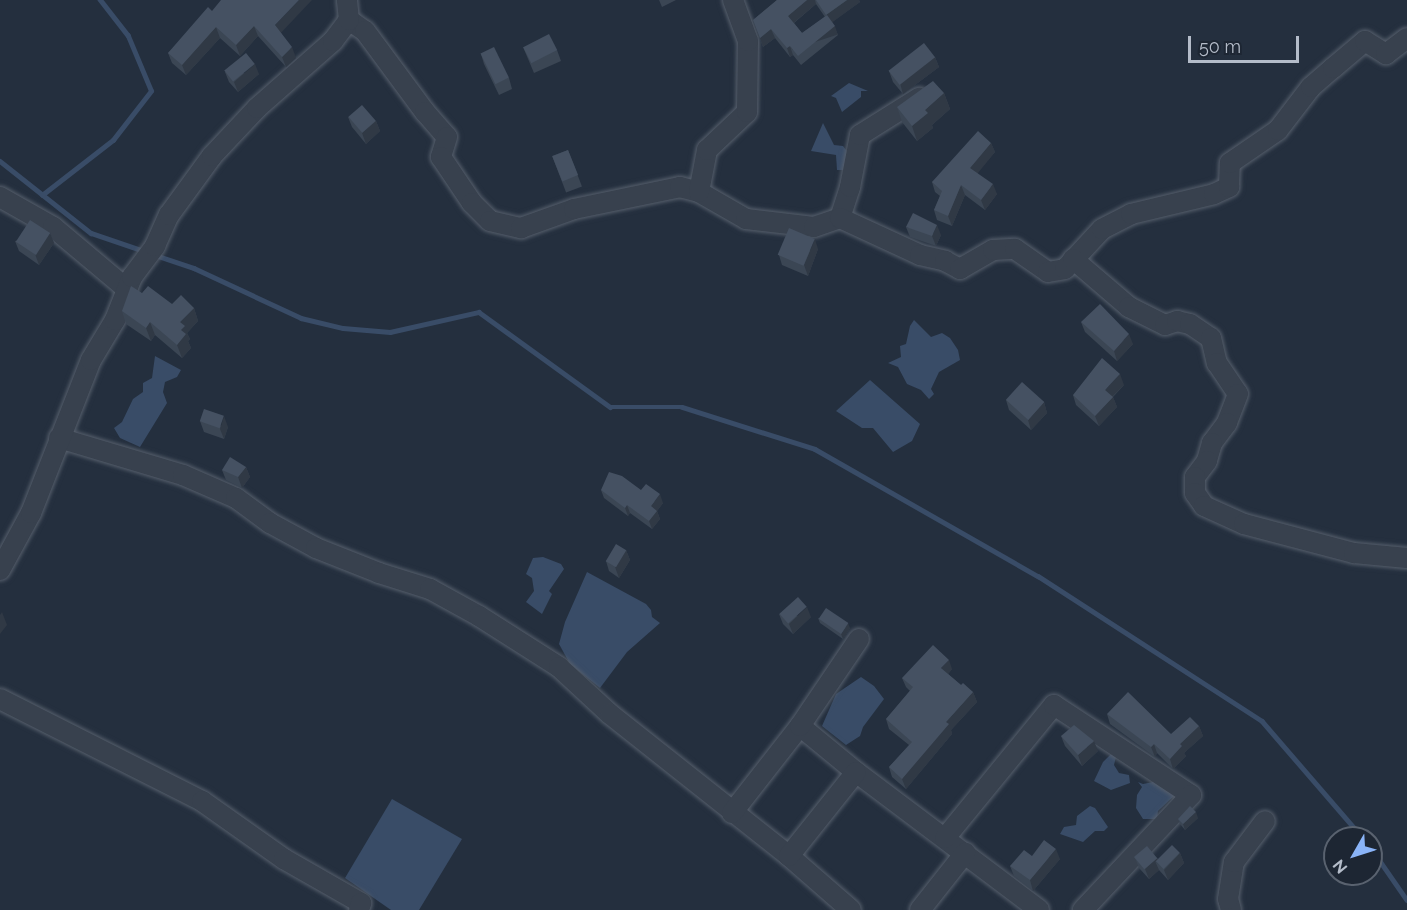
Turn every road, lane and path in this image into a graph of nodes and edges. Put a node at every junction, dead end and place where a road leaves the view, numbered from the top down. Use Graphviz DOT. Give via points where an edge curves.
graph roads {
  1 [pos="733,0"];
  2 [pos="348,10"];
  3 [pos="1407,38"];
  4 [pos="922,96"];
  5 [pos="699,192"];
  6 [pos="0,197"];
  7 [pos="840,218"];
  8 [pos="1073,259"];
  9 [pos="127,289"];
  10 [pos="59,438"];
  11 [pos="1407,558"];
  12 [pos="0,570"];
  13 [pos="859,639"];
  14 [pos="0,699"];
  15 [pos="800,726"];
  16 [pos="856,772"];
  17 [pos="732,813"];
  18 [pos="1265,821"];
  19 [pos="945,838"];
  20 [pos="965,853"];
  21 [pos="789,856"];
  22 [pos="365,908"];
  23 [pos="851,910"];
  24 [pos="920,910"];
  25 [pos="1039,910"];
  26 [pos="1083,910"];
  27 [pos="1231,910"];
  1 -- 5 [label="street" via="748,41 747,112 707,150"];
  2 -- 5 [label="street" via="447,137 441,157 472,203 490,221 521,228 574,210 680,187"];
  2 -- 9 [label="street" via="333,41 257,108 212,156 169,214 155,246"];
  3 -- 8 [label="street" via="1386,54 1365,41 1311,87 1278,130 1230,163 1229,188 1131,214 1102,229"];
  4 -- 7 [label="street" via="860,135"];
  5 -- 7 [label="street" via="746,219 814,227"];
  6 -- 9 [label="street" via="53,227"];
  7 -- 8 [label="street" via="960,269 993,250 1015,249 1048,272 1065,269"];
  8 -- 11 [label="street" via="1129,307 1164,325 1177,321 1190,324 1204,331 1215,346 1217,363 1238,394 1227,423 1195,477 1195,493 1204,506 1244,524 1354,553"];
  9 -- 10 [label="street" via="115,320 91,360"];
  10 -- 12 [label="street" via="31,513"];
  10 -- 17 [label="street" via="183,475 236,498 270,523 316,548 430,589 479,616 559,667 610,714"];
  13 -- 15 [label="street"];
  14 -- 22 [label="street" via="202,801 284,859"];
  15 -- 16 [label="street"];
  15 -- 17 [label="street"];
  16 -- 19 [label="street"];
  16 -- 21 [label="street"];
  17 -- 21 [label="street"];
  18 -- 27 [label="street" via="1234,862 1228,899"];
  19 -- 20 [label="street"];
  19 -- 26 [label="street" via="1054,705 1191,795"];
  20 -- 24 [label="street"];
  20 -- 25 [label="street"];
  21 -- 23 [label="street"];
}
